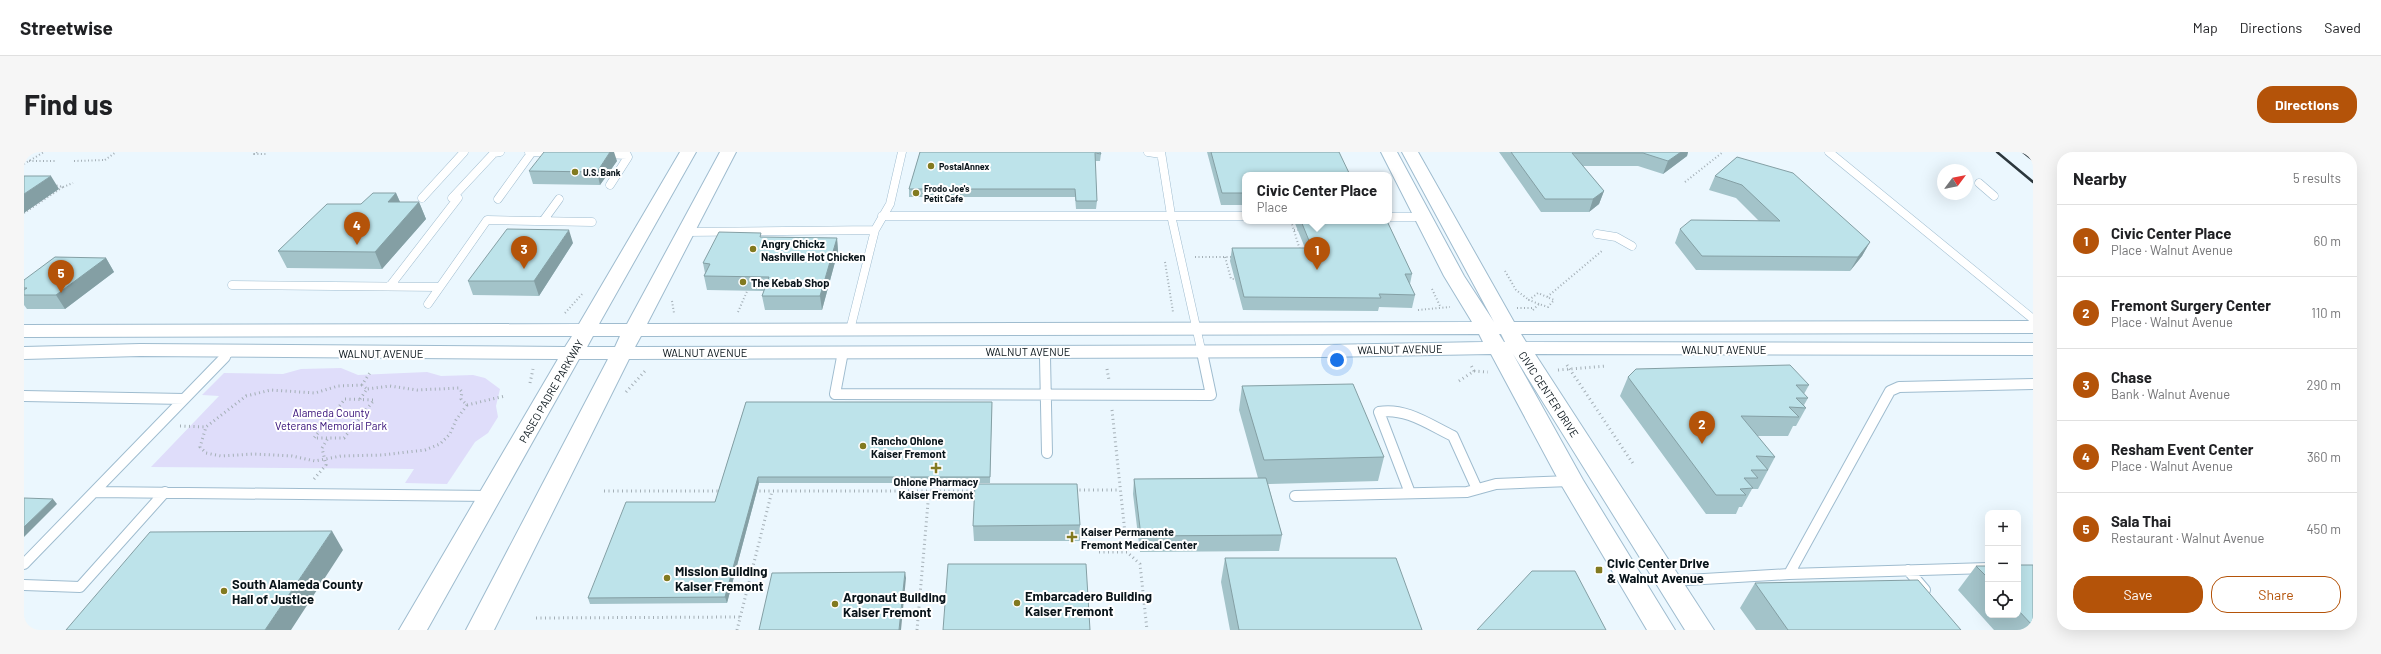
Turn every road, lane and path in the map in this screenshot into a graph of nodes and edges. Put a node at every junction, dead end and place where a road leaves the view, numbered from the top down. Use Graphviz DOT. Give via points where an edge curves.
graph roads {
  1 [pos="44,152"];
  2 [pos="116,152"];
  3 [pos="257,152"];
  4 [pos="464,152"];
  5 [pos="500,152"];
  6 [pos="529,152"];
  7 [pos="532,152"];
  8 [pos="688,152"];
  9 [pos="728,152"];
  10 [pos="902,152"];
  11 [pos="1148,152"];
  12 [pos="1389,152"];
  13 [pos="1410,152"];
  14 [pos="1723,152"];
  15 [pos="1829,152"];
  16 [pos="564,153"];
  17 [pos="1161,153"];
  18 [pos="266,154"];
  19 [pos="595,154"];
  20 [pos="30,157"];
  21 [pos="35,157"];
  22 [pos="29,161"];
  23 [pos="57,161"];
  24 [pos="74,161"];
  25 [pos="24,164"];
  26 [pos="1685,182"];
  27 [pos="73,183"];
  28 [pos="1978,183"];
  29 [pos="50,184"];
  30 [pos="610,185"];
  31 [pos="63,187"];
  32 [pos="1994,196"];
  33 [pos="422,198"];
  34 [pos="498,199"];
  35 [pos="559,199"];
  36 [pos="24,213"];
  37 [pos="1171,215"];
  38 [pos="882,216"];
  39 [pos="1242,216"];
  40 [pos="1392,217"];
  41 [pos="1425,217"];
  42 [pos="543,221"];
  43 [pos="592,222"];
  44 [pos="1293,224"];
  45 [pos="875,230"];
  46 [pos="1294,230"];
  47 [pos="1305,231"];
  48 [pos="686,232"];
  49 [pos="1597,234"];
  50 [pos="1632,246"];
  51 [pos="1605,248"];
  52 [pos="1180,257"];
  53 [pos="1225,257"];
  54 [pos="1239,257"];
  55 [pos="1302,257"];
  56 [pos="1165,261"];
  57 [pos="1505,271"];
  58 [pos="1235,279"];
  59 [pos="232,285"];
  60 [pos="390,286"];
  61 [pos="438,287"];
  62 [pos="753,288"];
  63 [pos="1432,289"];
  64 [pos="1547,297"];
  65 [pos="1529,300"];
  66 [pos="428,304"];
  67 [pos="1539,304"];
  68 [pos="1454,307"];
  69 [pos="1441,308"];
  70 [pos="1415,311"];
  71 [pos="738,312"];
  72 [pos="1173,313"];
  73 [pos="1445,314"];
  74 [pos="1534,314"];
  75 [pos="2033,318"];
  76 [pos="2033,327"];
  77 [pos="1197,328"];
  78 [pos="1484,328"];
  79 [pos="1507,328"];
  80 [pos="586,330"];
  81 [pos="850,330"];
  82 [pos="24,331"];
  83 [pos="633,331"];
  84 [pos="1509,349"];
  85 [pos="2033,349"];
  86 [pos="1201,351"];
  87 [pos="230,352"];
  88 [pos="622,352"];
  89 [pos="843,352"];
  90 [pos="1045,352"];
  91 [pos="24,353"];
  92 [pos="573,353"];
  93 [pos="1468,360"];
  94 [pos="1566,363"];
  95 [pos="1107,364"];
  96 [pos="529,366"];
  97 [pos="371,371"];
  98 [pos="641,374"];
  99 [pos="1459,381"];
  100 [pos="1109,384"];
  101 [pos="2033,384"];
  102 [pos="362,385"];
  103 [pos="630,388"];
  104 [pos="368,389"];
  105 [pos="528,389"];
  106 [pos="1047,394"];
  107 [pos="24,396"];
  108 [pos="505,396"];
  109 [pos="184,399"];
  110 [pos="359,400"];
  111 [pos="466,405"];
  112 [pos="1111,405"];
  113 [pos="328,438"];
  114 [pos="1047,453"];
  115 [pos="325,459"];
  116 [pos="1634,465"];
  117 [pos="1571,481"];
  118 [pos="1477,489"];
  119 [pos="1072,490"];
  120 [pos="1120,490"];
  121 [pos="604,491"];
  122 [pos="726,491"];
  123 [pos="749,491"];
  124 [pos="772,491"];
  125 [pos="929,491"];
  126 [pos="985,491"];
  127 [pos="95,492"];
  128 [pos="165,492"];
  129 [pos="1410,493"];
  130 [pos="302,494"];
  131 [pos="490,496"];
  132 [pos="1295,496"];
  133 [pos="1099,552"];
  134 [pos="1127,552"];
  135 [pos="24,564"];
  136 [pos="1985,568"];
  137 [pos="1908,570"];
  138 [pos="1789,574"];
  139 [pos="1668,581"];
  140 [pos="24,585"];
  141 [pos="1934,600"];
  142 [pos="740,616"];
  143 [pos="536,618"];
  144 [pos="413,630"];
  145 [pos="480,630"];
  146 [pos="737,630"];
  147 [pos="917,630"];
  148 [pos="1148,630"];
  149 [pos="1660,630"];
  150 [pos="1700,630"];
  1 -- 21 [label="path"];
  2 -- 24 [label="path" via="104,160"];
  3 -- 18 [label="path" via="254,154"];
  4 -- 33 [label="lane"];
  5 -- 60 [label="lane" via="494,153 455,198"];
  6 -- 7 [label="lane"];
  7 -- 16 [label="lane"];
  7 -- 34 [label="lane"];
  8 -- 80 [label="main road, PASEO PADRE PARKWAY"];
  9 -- 48 [label="main road"];
  10 -- 38 [label="lane" via="890,204"];
  11 -- 17 [label="lane"];
  12 -- 41 [label="main road, CIVIC CENTER DRIVE"];
  13 -- 79 [label="main road, CIVIC CENTER DRIVE"];
  14 -- 26 [label="path"];
  15 -- 75 [label="lane"];
  17 -- 37 [label="lane"];
  19 -- 30 [label="lane" via="627,155 628,158"];
  20 -- 21 [label="path"];
  21 -- 22 [label="path"];
  22 -- 23 [label="path"];
  22 -- 25 [label="path"];
  27 -- 31 [label="path"];
  28 -- 32 [label="lane"];
  29 -- 31 [label="path"];
  31 -- 36 [label="path"];
  35 -- 42 [label="lane"];
  37 -- 38 [label="lane"];
  37 -- 39 [label="lane"];
  37 -- 52 [label="lane"];
  38 -- 45 [label="lane"];
  40 -- 41 [label="lane"];
  41 -- 78 [label="main road, CIVIC CENTER DRIVE" via="1454,276"];
  42 -- 43 [label="lane"];
  42 -- 61 [label="lane" via="487,220"];
  44 -- 46 [label="path"];
  45 -- 48 [label="lane"];
  45 -- 81 [label="lane"];
  46 -- 47 [label="path"];
  46 -- 55 [label="path"];
  48 -- 83 [label="main road"];
  49 -- 50 [label="lane" via="1606,234"];
  51 -- 64 [label="path"];
  52 -- 53 [label="path"];
  52 -- 77 [label="lane"];
  53 -- 54 [label="path"];
  53 -- 58 [label="path" via="1231,279"];
  56 -- 72 [label="path"];
  57 -- 65 [label="path" via="1516,290"];
  59 -- 60 [label="lane"];
  60 -- 61 [label="lane"];
  61 -- 66 [label="lane"];
  62 -- 71 [label="path" via="748,289"];
  63 -- 69 [label="path"];
  64 -- 65 [label="path" via="1538,293"];
  64 -- 67 [label="path" via="1554,300 1548,308"];
  65 -- 67 [label="path"];
  67 -- 74 [label="path" via="1532,311"];
  68 -- 69 [label="path"];
  69 -- 70 [label="path"];
  69 -- 73 [label="path"];
  76 -- 79 [label="main road, WALNUT AVENUE"];
  77 -- 78 [label="main road, WALNUT AVENUE"];
  77 -- 81 [label="main road, WALNUT AVENUE"];
  77 -- 86 [label="lane"];
  78 -- 79 [label="main road, WALNUT AVENUE"];
  78 -- 84 [label="main road, CIVIC CENTER DRIVE"];
  79 -- 84 [label="main road, CIVIC CENTER DRIVE"];
  80 -- 82 [label="main road, WALNUT AVENUE"];
  80 -- 83 [label="main road, WALNUT AVENUE"];
  80 -- 92 [label="main road, PASEO PADRE PARKWAY"];
  81 -- 83 [label="main road, WALNUT AVENUE"];
  83 -- 88 [label="main road"];
  84 -- 85 [label="main road, WALNUT AVENUE"];
  84 -- 86 [label="main road, WALNUT AVENUE"];
  84 -- 117 [label="main road, CIVIC CENTER DRIVE" via="1509,367"];
  84 -- 139 [label="main road, CIVIC CENTER DRIVE"];
  86 -- 90 [label="main road, WALNUT AVENUE"];
  86 -- 106 [label="lane" via="1211,395"];
  87 -- 91 [label="main road, WALNUT AVENUE" via="140,350"];
  87 -- 92 [label="main road, WALNUT AVENUE"];
  87 -- 109 [label="lane"];
  88 -- 89 [label="main road, WALNUT AVENUE"];
  88 -- 92 [label="main road, WALNUT AVENUE"];
  88 -- 145 [label="main road"];
  89 -- 90 [label="main road, WALNUT AVENUE"];
  89 -- 106 [label="lane" via="835,394"];
  90 -- 106 [label="lane"];
  92 -- 131 [label="main road, PASEO PADRE PARKWAY"];
  93 -- 99 [label="path" via="1474,371"];
  94 -- 116 [label="path"];
  95 -- 100 [label="path"];
  96 -- 105 [label="path" via="532,367 533,374"];
  97 -- 102 [label="path"];
  98 -- 103 [label="path"];
  101 -- 138 [label="lane" via="1899,387 1890,391"];
  102 -- 104 [label="path"];
  102 -- 115 [label="path" via="342,386 315,393 271,390 257,392 246,396 206,427 200,439 200,447 206,453 221,456 253,454"];
  104 -- 110 [label="path"];
  104 -- 111 [label="path" via="384,386 417,390 459,388 462,392 461,399"];
  106 -- 114 [label="lane"];
  107 -- 109 [label="lane"];
  108 -- 111 [label="path"];
  109 -- 127 [label="lane"];
  110 -- 113 [label="path" via="345,399 314,438"];
  110 -- 113 [label="path" via="374,400 344,438"];
  111 -- 115 [label="path" via="450,434 440,444 425,450"];
  112 -- 120 [label="path"];
  113 -- 115 [label="path" via="322,448"];
  115 -- 130 [label="path" via="326,465"];
  117 -- 118 [label="lane" via="1496,484"];
  117 -- 149 [label="main road, CIVIC CENTER DRIVE"];
  118 -- 129 [label="lane" via="1467,492"];
  118 -- 129 [label="lane" via="1453,436 1397,410 1379,412"];
  119 -- 120 [label="path"];
  120 -- 134 [label="path"];
  121 -- 122 [label="path"];
  123 -- 124 [label="path"];
  124 -- 125 [label="path"];
  124 -- 142 [label="path"];
  125 -- 126 [label="path"];
  125 -- 147 [label="path"];
  127 -- 128 [label="lane"];
  127 -- 135 [label="lane"];
  128 -- 130 [label="lane"];
  128 -- 140 [label="lane" via="80,587"];
  129 -- 132 [label="lane"];
  130 -- 131 [label="lane"];
  131 -- 144 [label="main road, PASEO PADRE PARKWAY"];
  133 -- 134 [label="path"];
  134 -- 148 [label="path" via="1140,564"];
  136 -- 137 [label="lane"];
  137 -- 138 [label="lane"];
  137 -- 141 [label="lane"];
  138 -- 139 [label="lane"];
  139 -- 150 [label="main road, CIVIC CENTER DRIVE"];
  142 -- 143 [label="path"];
  142 -- 146 [label="path"];
}
